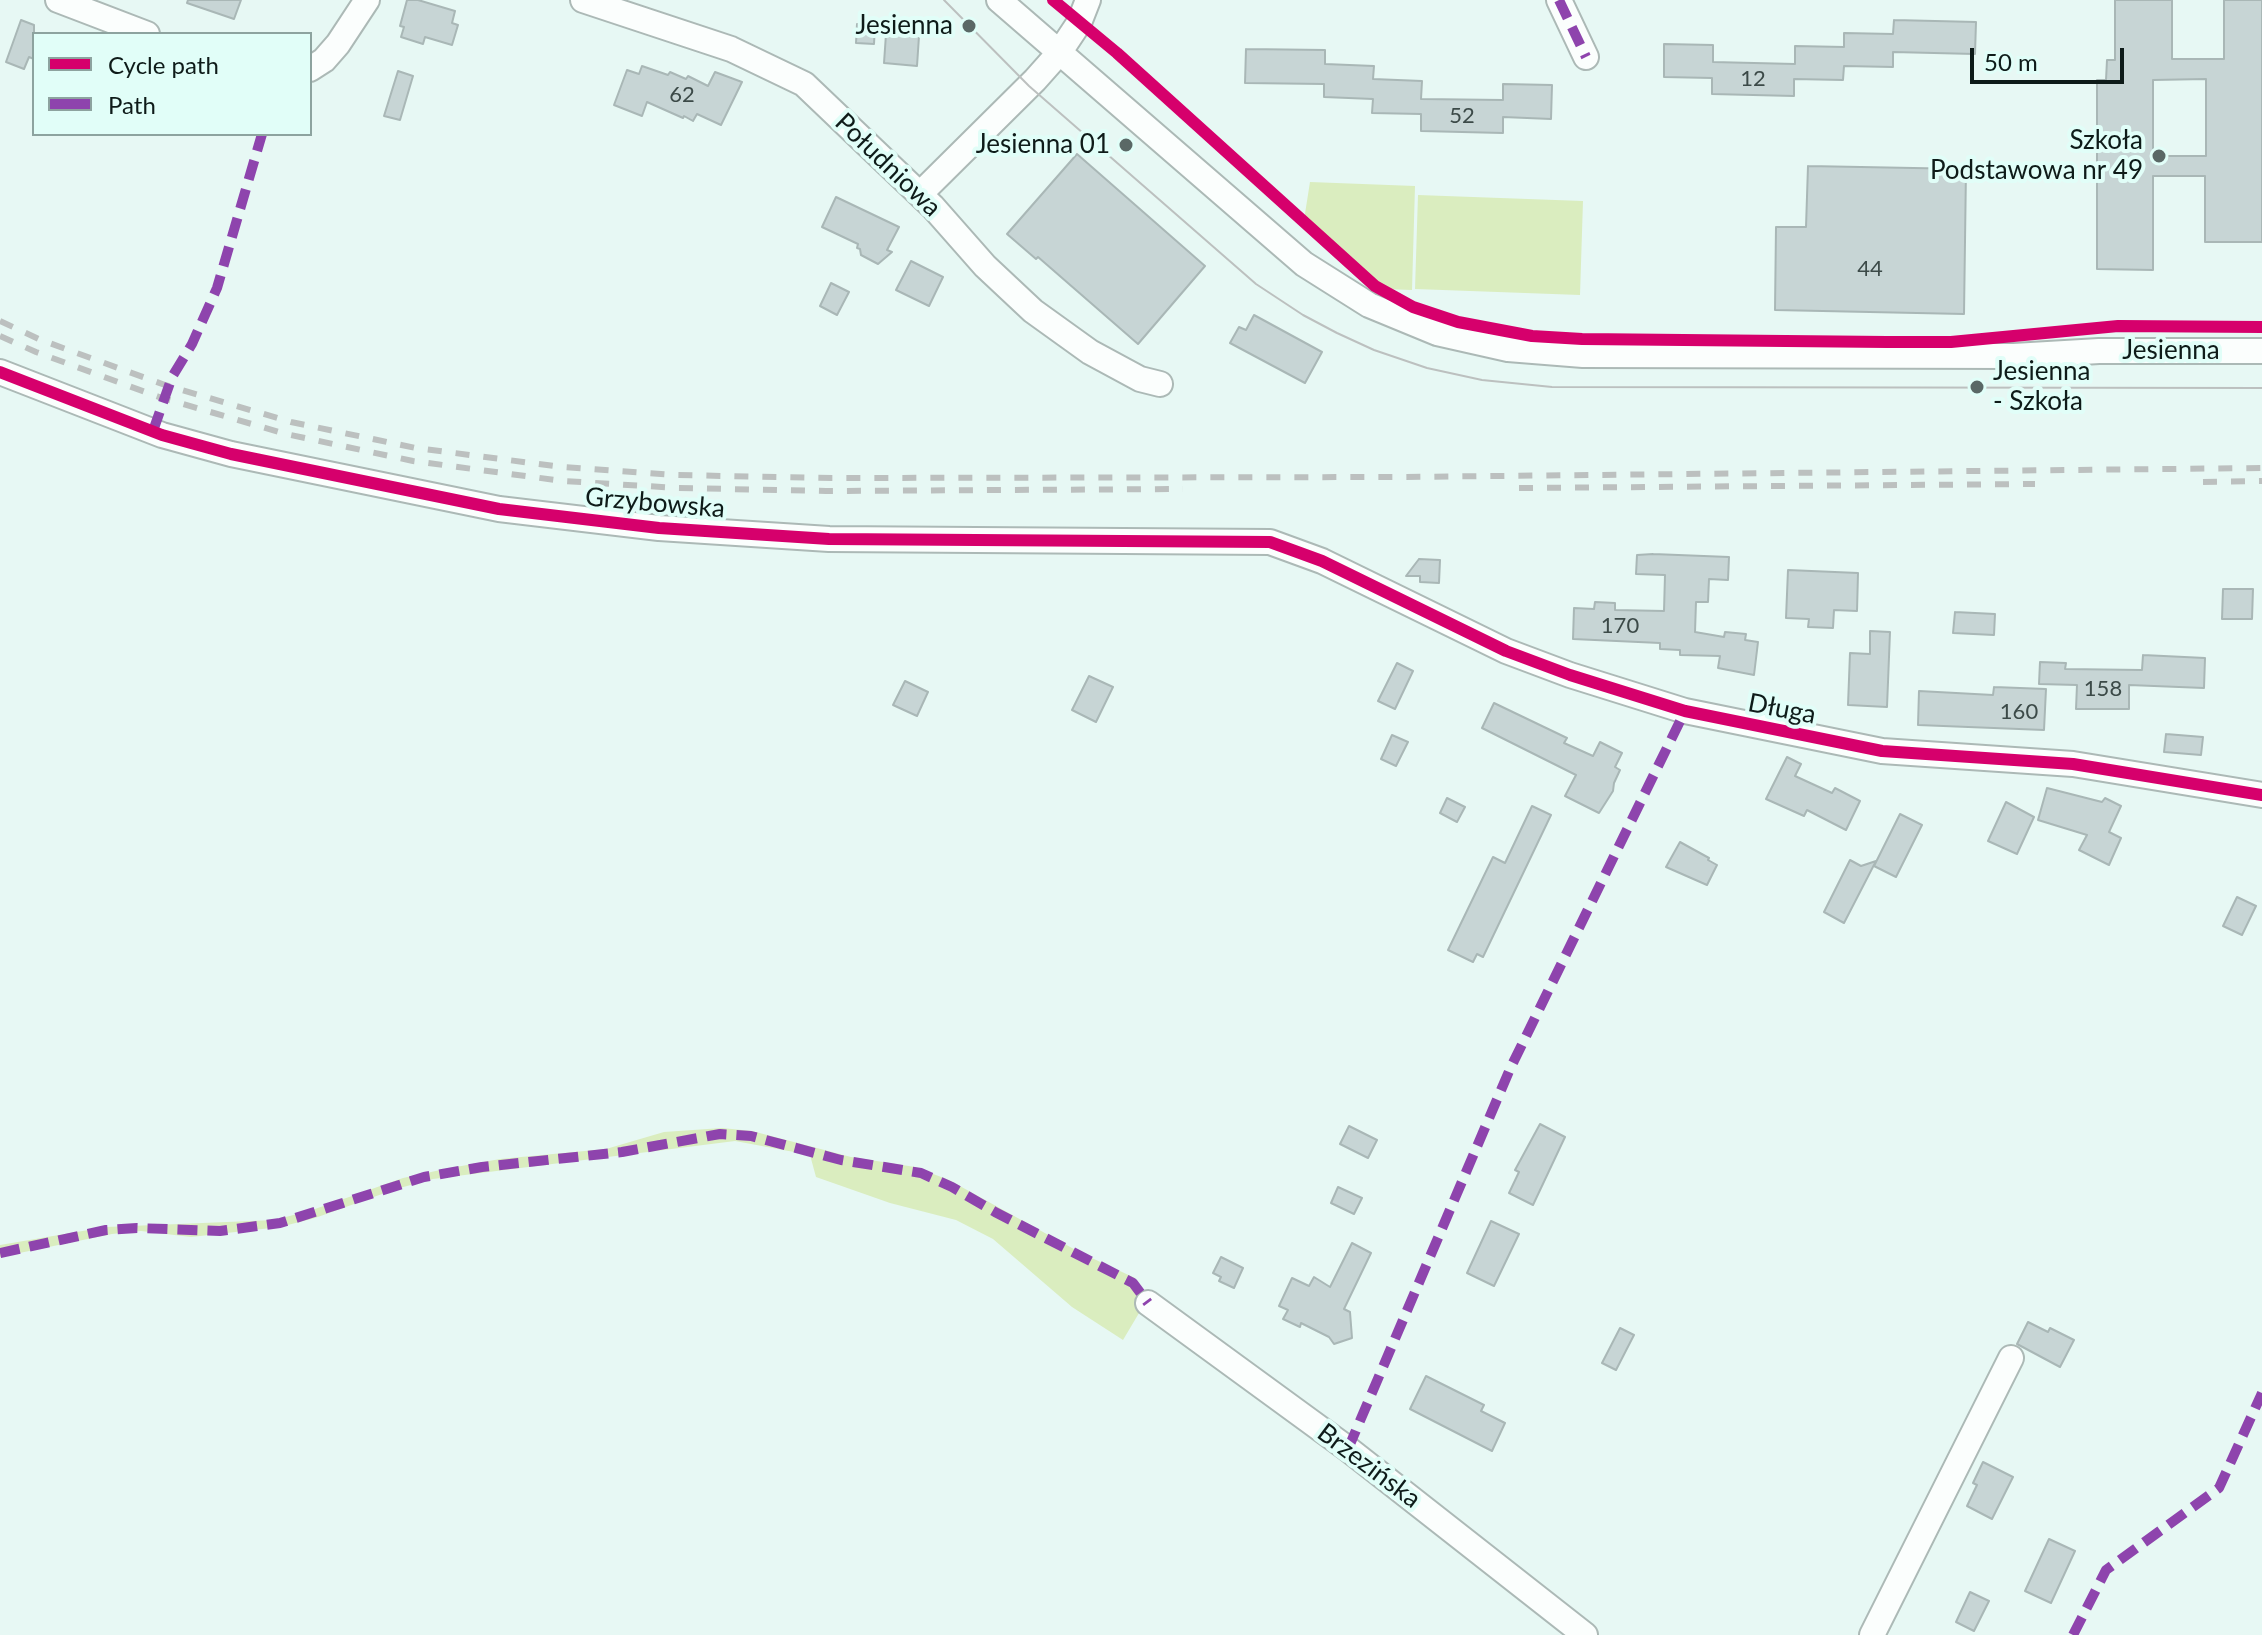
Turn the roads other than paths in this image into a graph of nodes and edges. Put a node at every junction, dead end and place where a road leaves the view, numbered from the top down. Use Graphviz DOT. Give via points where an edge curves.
graph roads {
  1 [pos="58,0"];
  2 [pos="367,0"];
  3 [pos="583,0"];
  4 [pos="999,0"];
  5 [pos="1088,0"];
  6 [pos="1559,0"];
  7 [pos="142,32"];
  8 [pos="1059,53"];
  9 [pos="1586,57"];
  10 [pos="312,68"];
  11 [pos="920,194"];
  12 [pos="2262,351"];
  13 [pos="0,372"];
  14 [pos="1160,384"];
  15 [pos="1322,561"];
  16 [pos="2262,795"];
  17 [pos="1148,1303"];
  18 [pos="2011,1358"];
  19 [pos="1585,1635"];
  20 [pos="1872,1635"];
  1 -- 7 [label="street"];
  2 -- 10 [label="street" via="338,44"];
  3 -- 11 [label="street, Południowa" via="731,49 804,84"];
  4 -- 8 [label="street, Jesienna"];
  5 -- 8 [label="street"];
  6 -- 9 [label="street"];
  8 -- 11 [label="street"];
  8 -- 12 [label="street, Jesienna" via="1304,264 1369,305 1474,343 1598,355"];
  11 -- 14 [label="street, Południowa" via="1033,311 1090,352"];
  13 -- 15 [label="street, Grzybowska" via="162,435 231,454 499,509 659,528 829,539 1270,542"];
  15 -- 16 [label="street, Długa" via="1506,651 1685,711 1882,751 2073,764"];
  17 -- 19 [label="street, Brzezińska" via="1348,1449"];
  18 -- 20 [label="street"];
}
